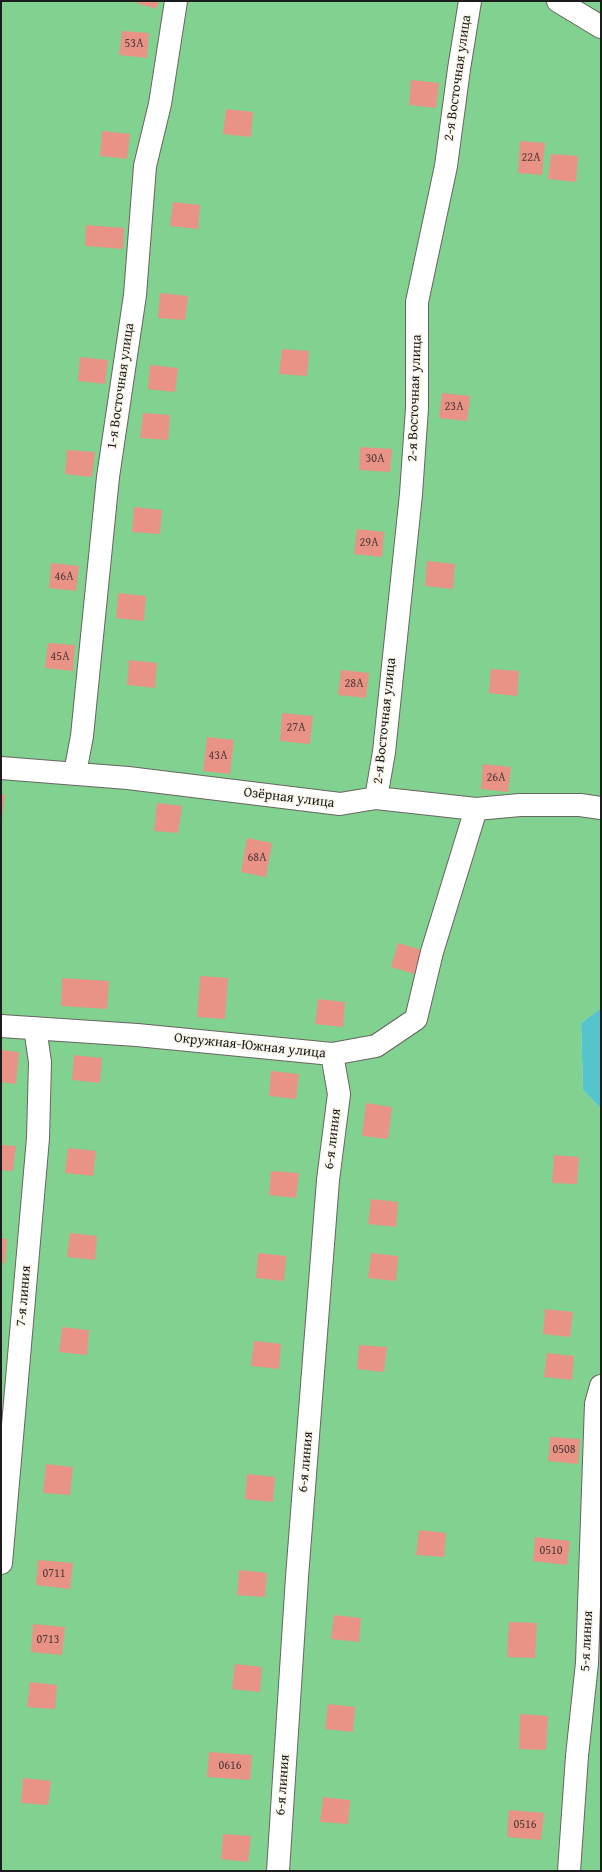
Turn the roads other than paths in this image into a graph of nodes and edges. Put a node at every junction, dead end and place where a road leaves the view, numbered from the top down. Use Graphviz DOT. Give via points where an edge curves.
graph roads {
  1 [pos="176,1"];
  2 [pos="470,1"];
  3 [pos="558,1"];
  4 [pos="601,27"];
  5 [pos="1,768"];
  6 [pos="75,773"];
  7 [pos="376,798"];
  8 [pos="601,808"];
  9 [pos="476,809"];
  10 [pos="1,1026"];
  11 [pos="35,1028"];
  12 [pos="332,1054"];
  13 [pos="601,1386"];
  14 [pos="1,1563"];
  15 [pos="278,1871"];
  16 [pos="569,1871"];
  1 -- 6 [label="street, 1-я Восточная улица" via="160,104 145,166 135,295 108,477 82,736"];
  2 -- 7 [label="street, 2-я Восточная улица" via="458,69 446,166 417,302 417,408 411,494 384,752"];
  3 -- 4 [label="street"];
  5 -- 6 [label="street, Озёрная улица"];
  6 -- 7 [label="street, Озёрная улица" via="340,804"];
  7 -- 9 [label="street, Озёрная улица"];
  8 -- 9 [label="street, Озёрная улица" via="580,805 520,805"];
  9 -- 12 [label="street, Окружная-Южная улица" via="432,952 416,1019 376,1046"];
  10 -- 11 [label="street, Окружная-Южная улица"];
  11 -- 12 [label="street, Окружная-Южная улица" via="138,1035"];
  11 -- 14 [label="street, 7-я линия" via="40,1062 38,1138"];
  12 -- 15 [label="street, 6-я линия" via="339,1094 328,1180 297,1577"];
  13 -- 16 [label="street, 5-я линия" via="596,1404 587,1663"];
}
